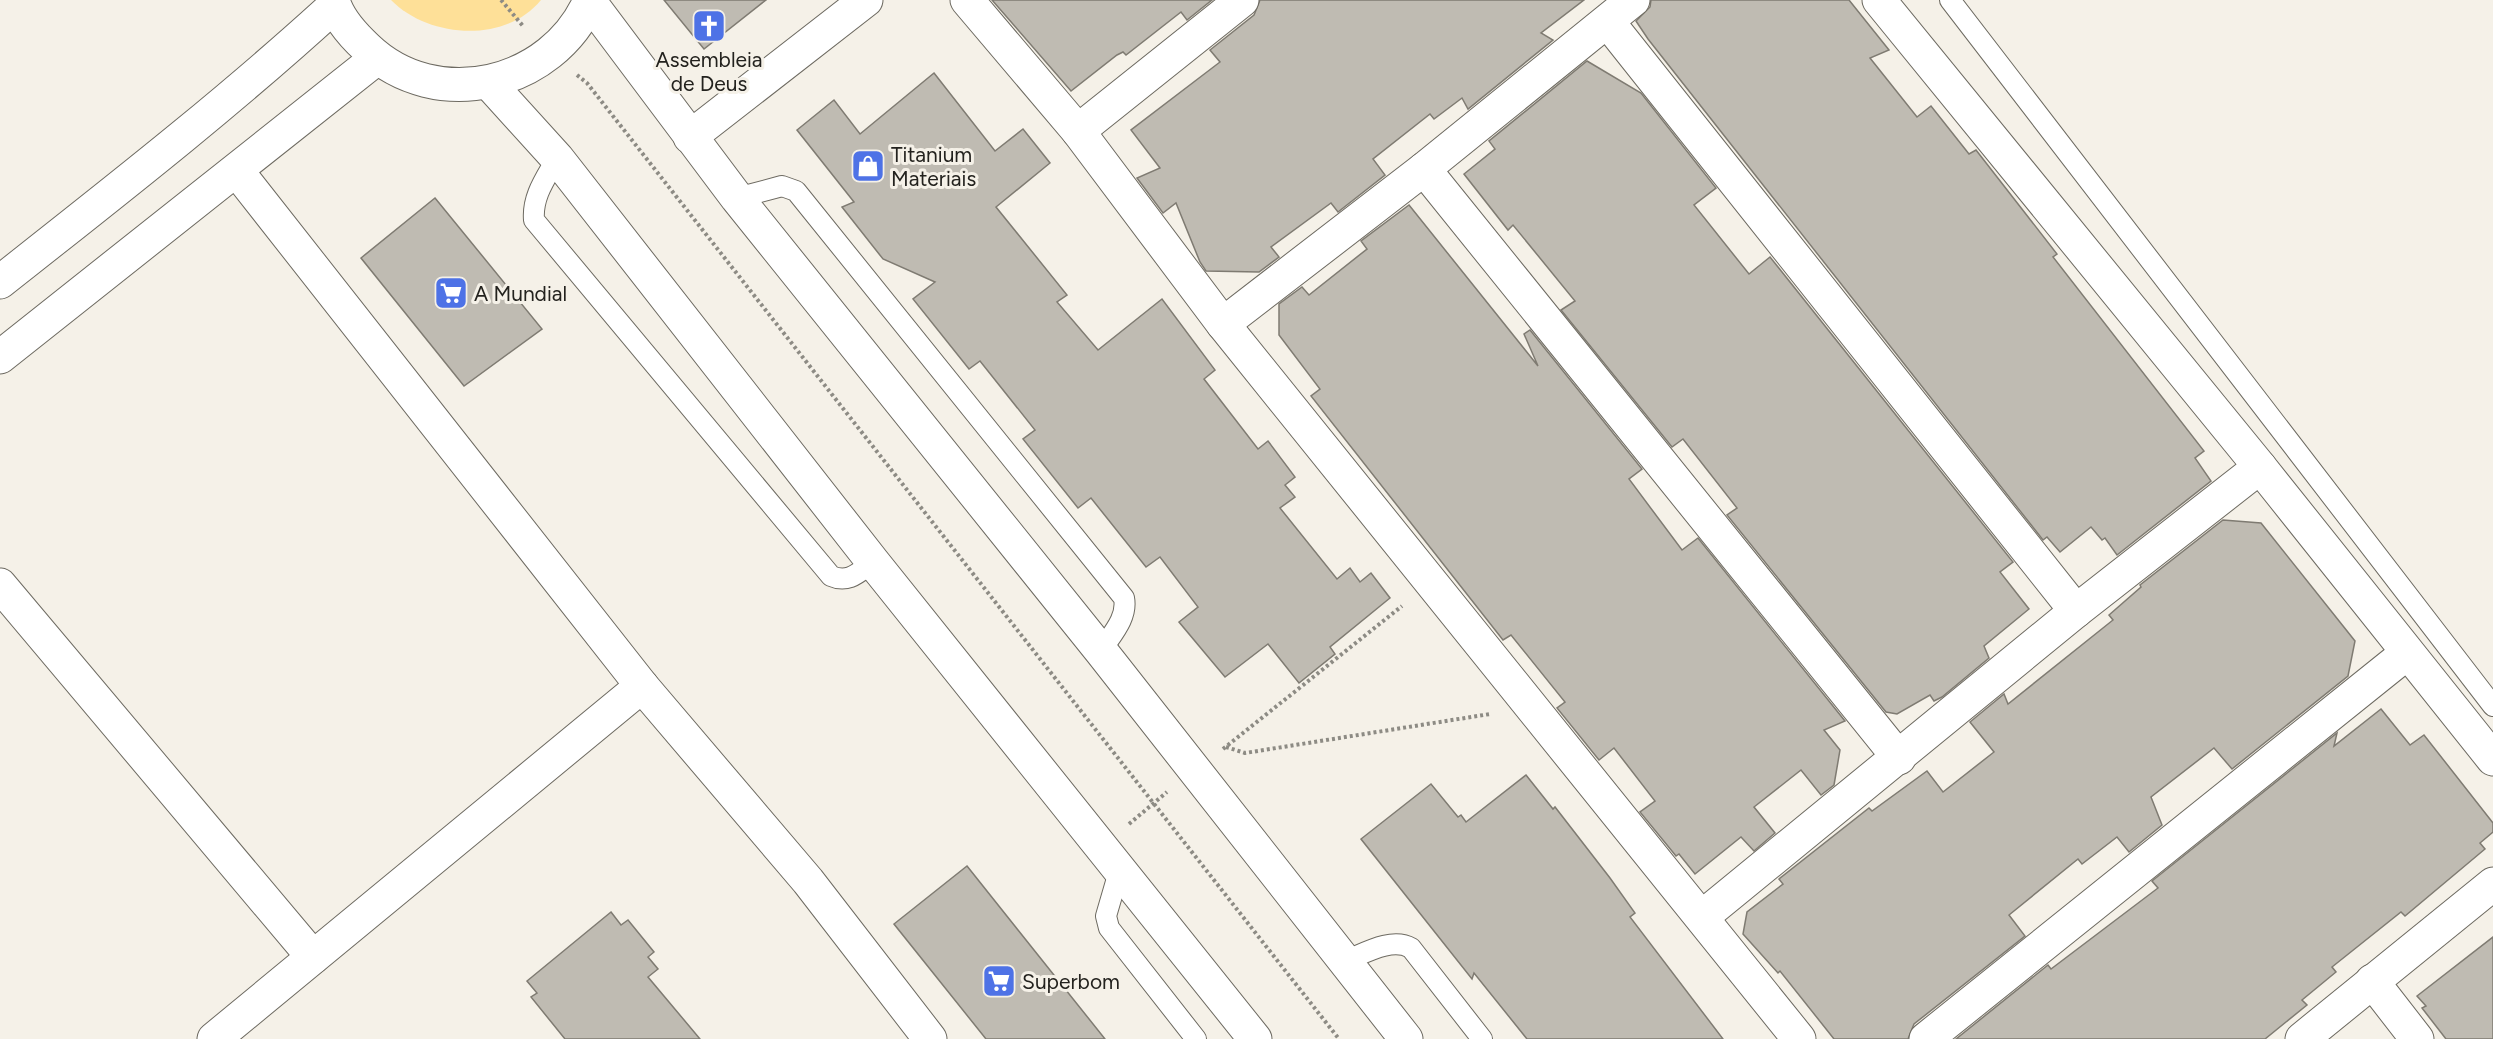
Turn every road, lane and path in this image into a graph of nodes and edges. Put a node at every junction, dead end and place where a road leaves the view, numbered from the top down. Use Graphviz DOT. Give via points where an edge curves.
graph roads {
  1 [pos="501,0"];
  2 [pos="866,0"];
  3 [pos="967,0"];
  4 [pos="1242,0"];
  5 [pos="1633,0"];
  6 [pos="1879,0"];
  7 [pos="1950,0"];
  8 [pos="590,1"];
  9 [pos="334,3"];
  10 [pos="1608,22"];
  11 [pos="548,56"];
  12 [pos="377,58"];
  13 [pos="489,83"];
  14 [pos="1078,131"];
  15 [pos="690,136"];
  16 [pos="557,158"];
  17 [pos="1424,169"];
  18 [pos="237,171"];
  19 [pos="737,198"];
  20 [pos="1,280"];
  21 [pos="1223,324"];
  22 [pos="0,357"];
  23 [pos="2260,467"];
  24 [pos="873,562"];
  25 [pos="1432,583"];
  26 [pos="0,585"];
  27 [pos="2076,611"];
  28 [pos="1101,651"];
  29 [pos="2407,653"];
  30 [pos="642,686"];
  31 [pos="2493,706"];
  32 [pos="1533,707"];
  33 [pos="1225,747"];
  34 [pos="1899,758"];
  35 [pos="2493,759"];
  36 [pos="1195,769"];
  37 [pos="1154,803"];
  38 [pos="1112,858"];
  39 [pos="2493,884"];
  40 [pos="1702,917"];
  41 [pos="313,957"];
  42 [pos="1345,961"];
  43 [pos="2372,981"];
  44 [pos="214,1039"];
  45 [pos="930,1039"];
  46 [pos="1196,1039"];
  47 [pos="1255,1039"];
  48 [pos="1339,1039"];
  49 [pos="1406,1039"];
  50 [pos="1482,1039"];
  51 [pos="1799,1039"];
  52 [pos="1926,1039"];
  53 [pos="2302,1039"];
  54 [pos="2417,1039"];
  1 -- 11 [label="path"];
  2 -- 15 [label="street"];
  3 -- 14 [label="street"];
  4 -- 14 [label="street"];
  5 -- 10 [label="street"];
  6 -- 23 [label="street"];
  7 -- 31 [label="lane"];
  8 -- 11 [label="street" via="579,22"];
  8 -- 15 [label="street"];
  9 -- 12 [label="street" via="353,35"];
  9 -- 20 [label="street" via="253,81 106,201"];
  10 -- 17 [label="street"];
  10 -- 27 [label="street"];
  11 -- 13 [label="street" via="520,73"];
  11 -- 37 [label="path" via="587,82"];
  12 -- 13 [label="street" via="411,77 450,86"];
  12 -- 18 [label="street"];
  13 -- 16 [label="street"];
  14 -- 21 [label="street"];
  15 -- 19 [label="street"];
  16 -- 24 [label="street"];
  16 -- 24 [label="lane" via="537,194 534,220 831,576 850,579"];
  17 -- 21 [label="street"];
  17 -- 34 [label="street"];
  18 -- 22 [label="street"];
  18 -- 30 [label="street"];
  19 -- 28 [label="street"];
  19 -- 28 [label="lane" via="782,186 796,191 1124,598 1126,608"];
  21 -- 25 [label="street"];
  23 -- 27 [label="street"];
  23 -- 29 [label="street"];
  24 -- 38 [label="street"];
  25 -- 32 [label="street"];
  25 -- 33 [label="path"];
  26 -- 41 [label="street"];
  27 -- 34 [label="street"];
  28 -- 36 [label="street"];
  29 -- 35 [label="street"];
  29 -- 52 [label="street"];
  30 -- 41 [label="street"];
  30 -- 45 [label="street" via="808,881"];
  32 -- 33 [label="path" via="1245,753"];
  32 -- 40 [label="street"];
  33 -- 36 [label="path"];
  34 -- 40 [label="street"];
  36 -- 37 [label="path"];
  36 -- 42 [label="street"];
  37 -- 38 [label="path"];
  37 -- 48 [label="path"];
  38 -- 46 [label="lane" via="1106,916 1109,927"];
  38 -- 47 [label="street"];
  39 -- 43 [label="street"];
  40 -- 51 [label="street"];
  41 -- 44 [label="street"];
  42 -- 49 [label="street"];
  42 -- 50 [label="lane" via="1391,944 1402,943 1411,948"];
  43 -- 53 [label="street"];
  43 -- 54 [label="street"];
}
